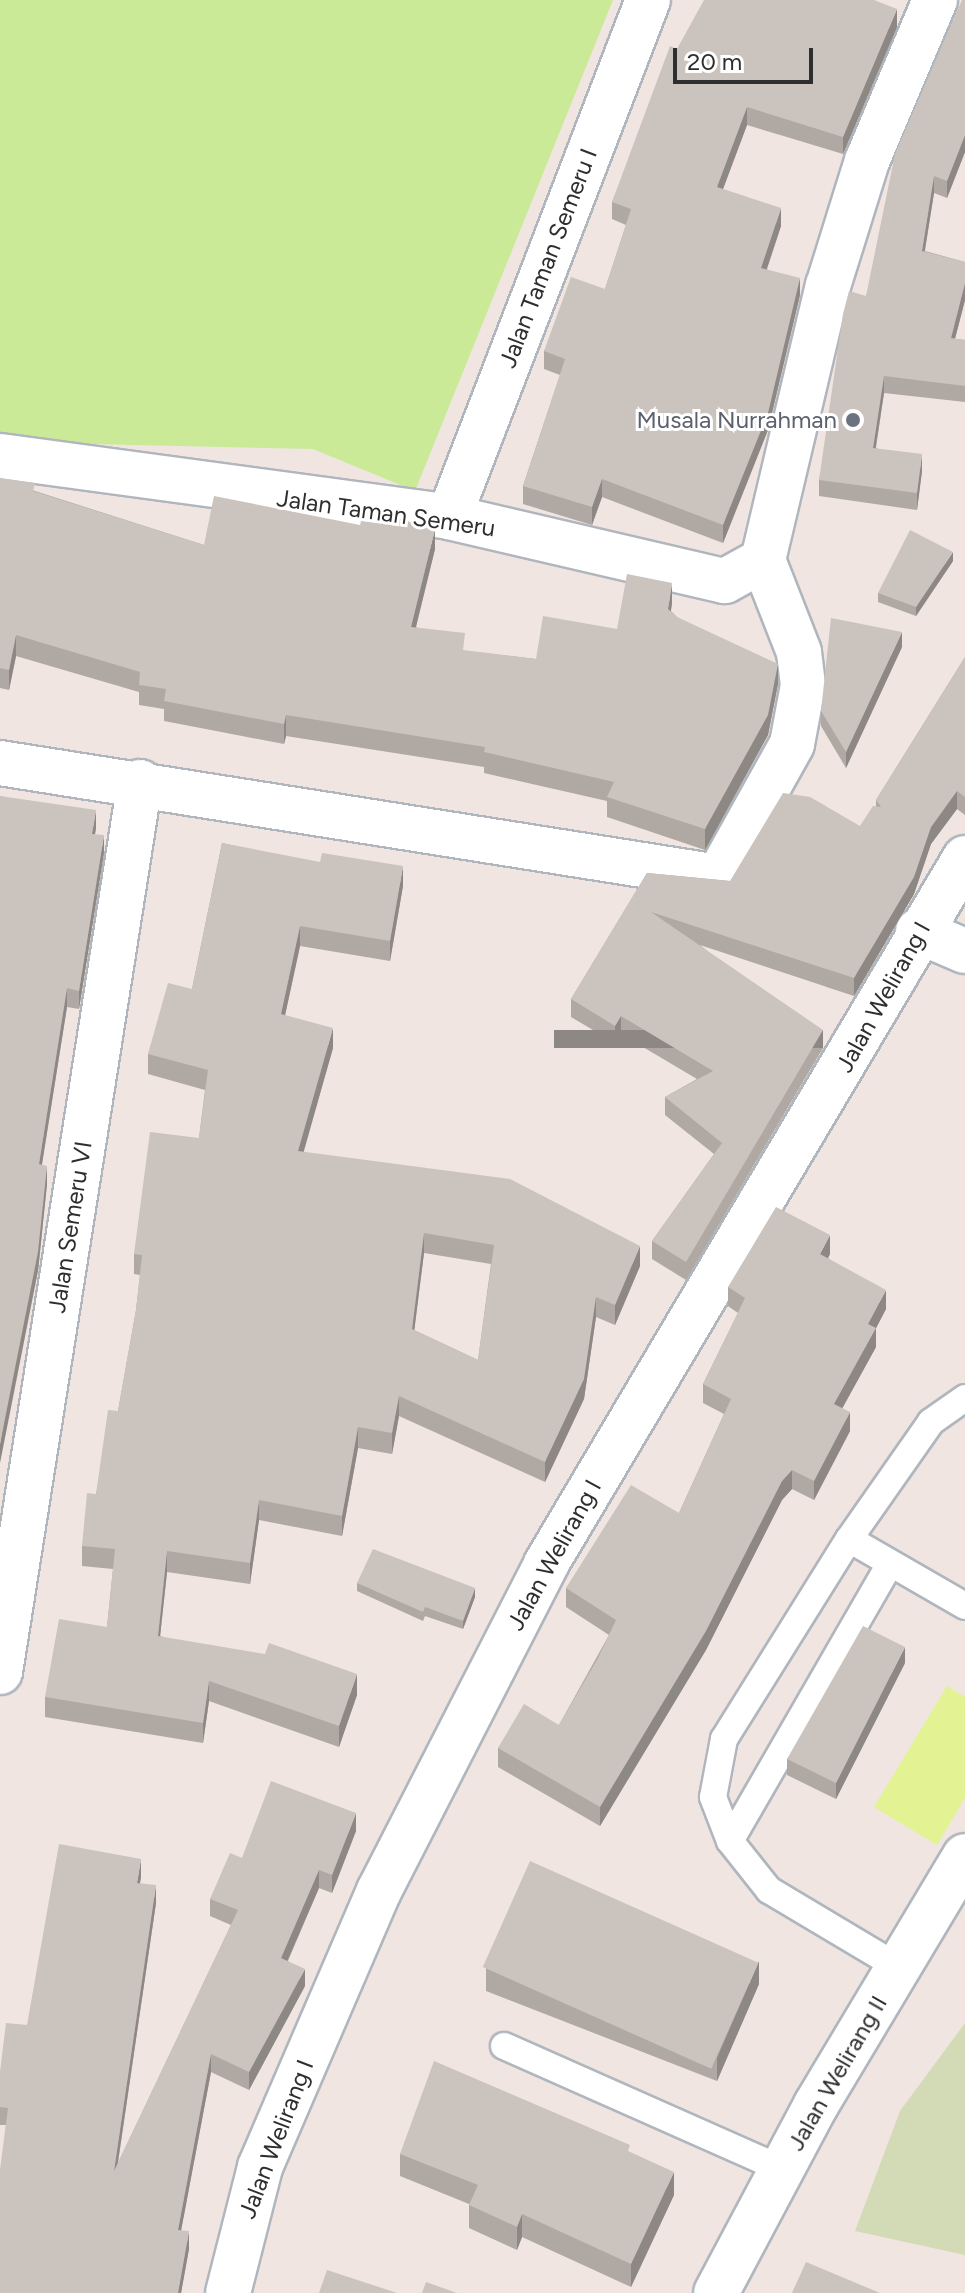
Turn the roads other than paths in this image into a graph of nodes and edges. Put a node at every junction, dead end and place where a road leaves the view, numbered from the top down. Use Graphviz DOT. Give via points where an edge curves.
graph roads {
  1 [pos="648,0"];
  2 [pos="935,0"];
  3 [pos="0,456"];
  4 [pos="449,517"];
  5 [pos="763,560"];
  6 [pos="0,763"];
  7 [pos="140,782"];
  8 [pos="965,858"];
  9 [pos="918,931"];
  10 [pos="965,951"];
  11 [pos="965,1398"];
  12 [pos="849,1539"];
  13 [pos="890,1564"];
  14 [pos="965,1606"];
  15 [pos="0,1672"];
  16 [pos="730,1841"];
  17 [pos="965,1856"];
  18 [pos="898,1967"];
  19 [pos="504,2046"];
  20 [pos="782,2169"];
  21 [pos="228,2293"];
  22 [pos="716,2293"];
  1 -- 4 [label="street, Jalan Taman Semeru I"];
  2 -- 5 [label="street" via="867,161 832,272"];
  3 -- 4 [label="street, Jalan Taman Semeru"];
  4 -- 5 [label="street, Jalan Taman Semeru" via="725,581"];
  5 -- 7 [label="street" via="799,652 803,685 792,744 718,877 659,872"];
  6 -- 7 [label="street"];
  7 -- 15 [label="street, Jalan Semeru VI"];
  8 -- 9 [label="street, Jalan Welirang I"];
  9 -- 10 [label="street"];
  9 -- 21 [label="street, Jalan Welirang I" via="876,1018 546,1564 379,1891 260,2167"];
  11 -- 12 [label="lane" via="931,1422"];
  12 -- 13 [label="lane"];
  12 -- 16 [label="lane" via="724,1739 713,1797"];
  13 -- 14 [label="lane"];
  13 -- 16 [label="lane"];
  16 -- 18 [label="lane" via="769,1890"];
  17 -- 18 [label="street, Jalan Welirang II"];
  18 -- 20 [label="street, Jalan Welirang II"];
  19 -- 20 [label="lane"];
  20 -- 22 [label="street, Jalan Welirang II"];
}
